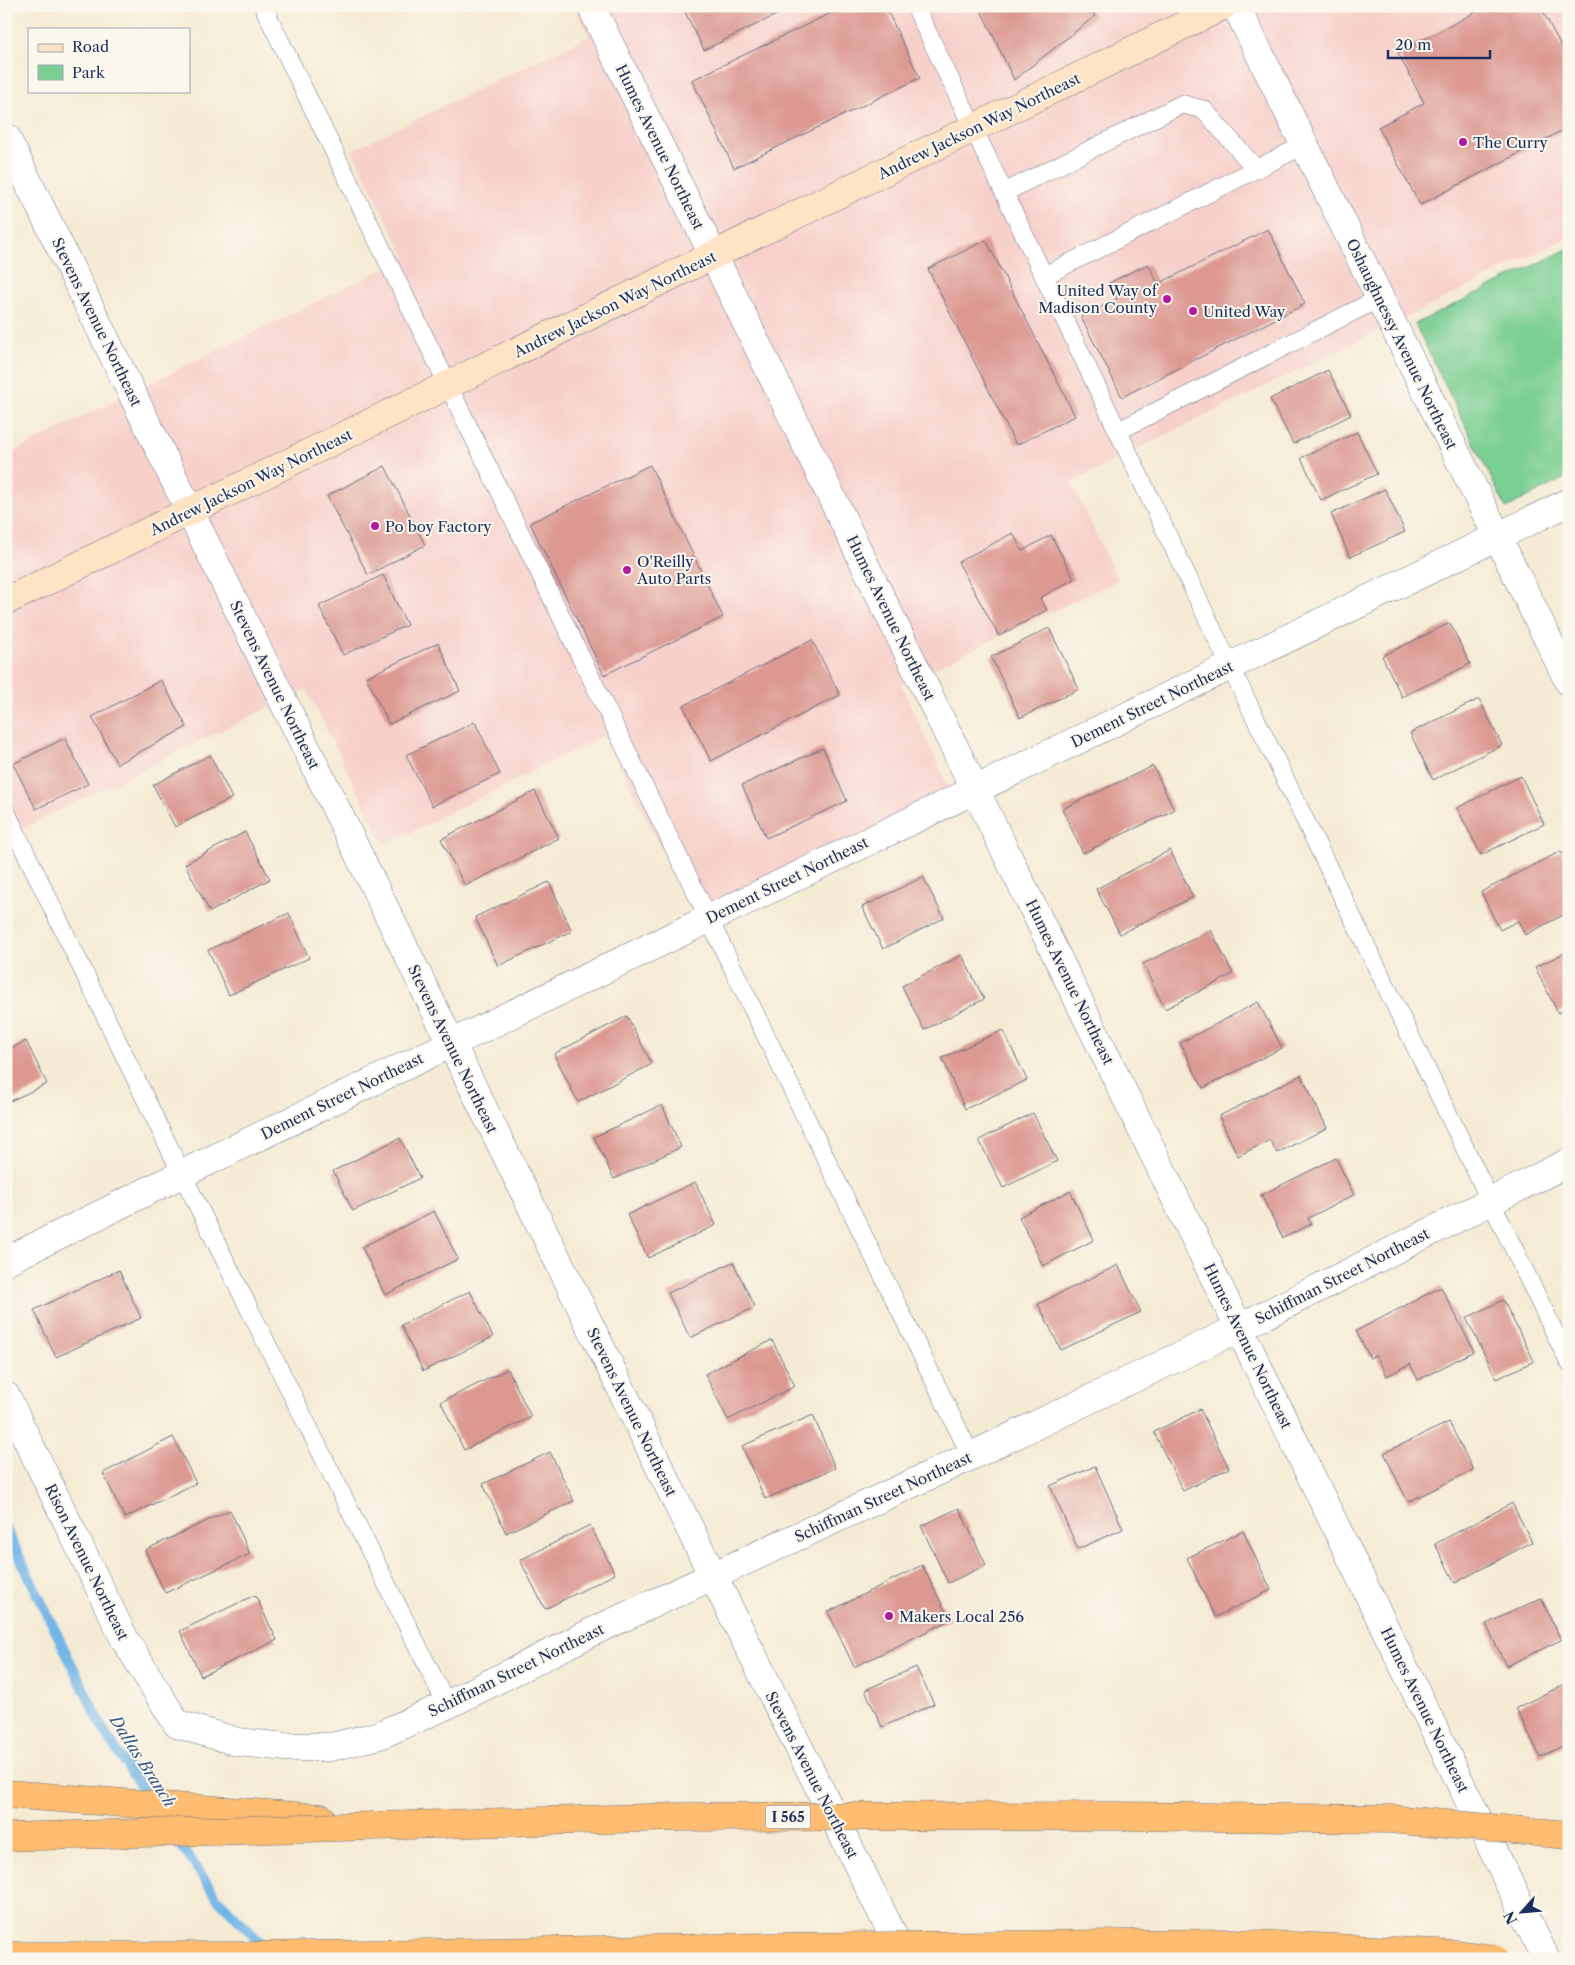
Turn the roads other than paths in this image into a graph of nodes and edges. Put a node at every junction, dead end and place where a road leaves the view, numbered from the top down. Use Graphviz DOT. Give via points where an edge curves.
graph roads {
  1 [pos="263,6"];
  2 [pos="591,6"];
  3 [pos="915,6"];
  4 [pos="1223,6"];
  5 [pos="1236,6"];
  6 [pos="974,128"];
  7 [pos="6,137"];
  8 [pos="1304,145"];
  9 [pos="1256,170"];
  10 [pos="1005,192"];
  11 [pos="713,256"];
  12 [pos="1044,276"];
  13 [pos="1380,298"];
  14 [pos="449,385"];
  15 [pos="1118,431"];
  16 [pos="1569,502"];
  17 [pos="190,512"];
  18 [pos="1497,537"];
  19 [pos="6,601"];
  20 [pos="1230,666"];
  21 [pos="1569,682"];
  22 [pos="975,789"];
  23 [pos="6,812"];
  24 [pos="709,918"];
  25 [pos="450,1044"];
  26 [pos="1569,1162"];
  27 [pos="182,1174"];
  28 [pos="1490,1202"];
  29 [pos="6,1261"];
  30 [pos="1240,1328"];
  31 [pos="1569,1362"];
  32 [pos="6,1396"];
  33 [pos="971,1456"];
  34 [pos="713,1576"];
  35 [pos="447,1705"];
  36 [pos="177,1724"];
  37 [pos="6,1794"];
  38 [pos="417,1825"];
  39 [pos="1569,1835"];
  40 [pos="6,1837"];
  41 [pos="6,1956"];
  42 [pos="240,1958"];
  43 [pos="905,1959"];
  44 [pos="1494,1959"];
  45 [pos="1546,1959"];
  1 -- 14 [label="lane"];
  2 -- 11 [label="street, Humes Avenue Northeast"];
  3 -- 6 [label="lane"];
  4 -- 6 [label="main road, Andrew Jackson Way Northeast"];
  5 -- 8 [label="street, Oshaughnessy Avenue Northeast"];
  6 -- 10 [label="lane"];
  6 -- 11 [label="main road, Andrew Jackson Way Northeast"];
  7 -- 17 [label="street, Stevens Avenue Northeast"];
  8 -- 9 [label="lane"];
  8 -- 13 [label="street, Oshaughnessy Avenue Northeast"];
  9 -- 10 [label="lane" via="1204,110 1182,104"];
  9 -- 12 [label="lane"];
  10 -- 12 [label="lane"];
  11 -- 14 [label="main road, Andrew Jackson Way Northeast"];
  11 -- 22 [label="street, Humes Avenue Northeast"];
  12 -- 15 [label="lane"];
  13 -- 15 [label="lane"];
  13 -- 18 [label="street, Oshaughnessy Avenue Northeast"];
  14 -- 17 [label="main road, Andrew Jackson Way Northeast"];
  14 -- 24 [label="lane"];
  15 -- 20 [label="lane"];
  16 -- 18 [label="street, Dement Street Northeast"];
  17 -- 19 [label="main road, Andrew Jackson Way Northeast"];
  17 -- 25 [label="street, Stevens Avenue Northeast"];
  18 -- 20 [label="street, Dement Street Northeast"];
  18 -- 21 [label="street, Oshaughnessy Avenue Northeast"];
  20 -- 22 [label="street, Dement Street Northeast"];
  20 -- 28 [label="lane"];
  22 -- 24 [label="street, Dement Street Northeast"];
  22 -- 30 [label="street, Humes Avenue Northeast"];
  23 -- 27 [label="lane"];
  24 -- 25 [label="street, Dement Street Northeast"];
  24 -- 33 [label="lane"];
  25 -- 27 [label="street, Dement Street Northeast"];
  25 -- 34 [label="street, Stevens Avenue Northeast"];
  26 -- 28 [label="street, Schiffman Street Northeast"];
  27 -- 29 [label="street, Dement Street Northeast"];
  27 -- 35 [label="lane"];
  28 -- 30 [label="street, Schiffman Street Northeast"];
  28 -- 31 [label="lane"];
  30 -- 33 [label="street, Schiffman Street Northeast"];
  30 -- 45 [label="street, Humes Avenue Northeast"];
  32 -- 36 [label="street, Rison Avenue Northeast" via="124,1638"];
  33 -- 34 [label="street, Schiffman Street Northeast"];
  34 -- 35 [label="street, Schiffman Street Northeast"];
  34 -- 43 [label="street, Stevens Avenue Northeast"];
  35 -- 36 [label="street, Schiffman Street Northeast" via="380,1735 331,1747 238,1742"];
  37 -- 38 [label="highway, bridge"];
  38 -- 39 [label="highway, I 565, bridge" via="680,1817 1113,1816 1390,1819"];
  38 -- 40 [label="highway, I 565, bridge"];
  41 -- 42 [label="highway, bridge"];
  42 -- 44 [label="highway, bridge" via="768,1947 1234,1943 1454,1954"];
}
